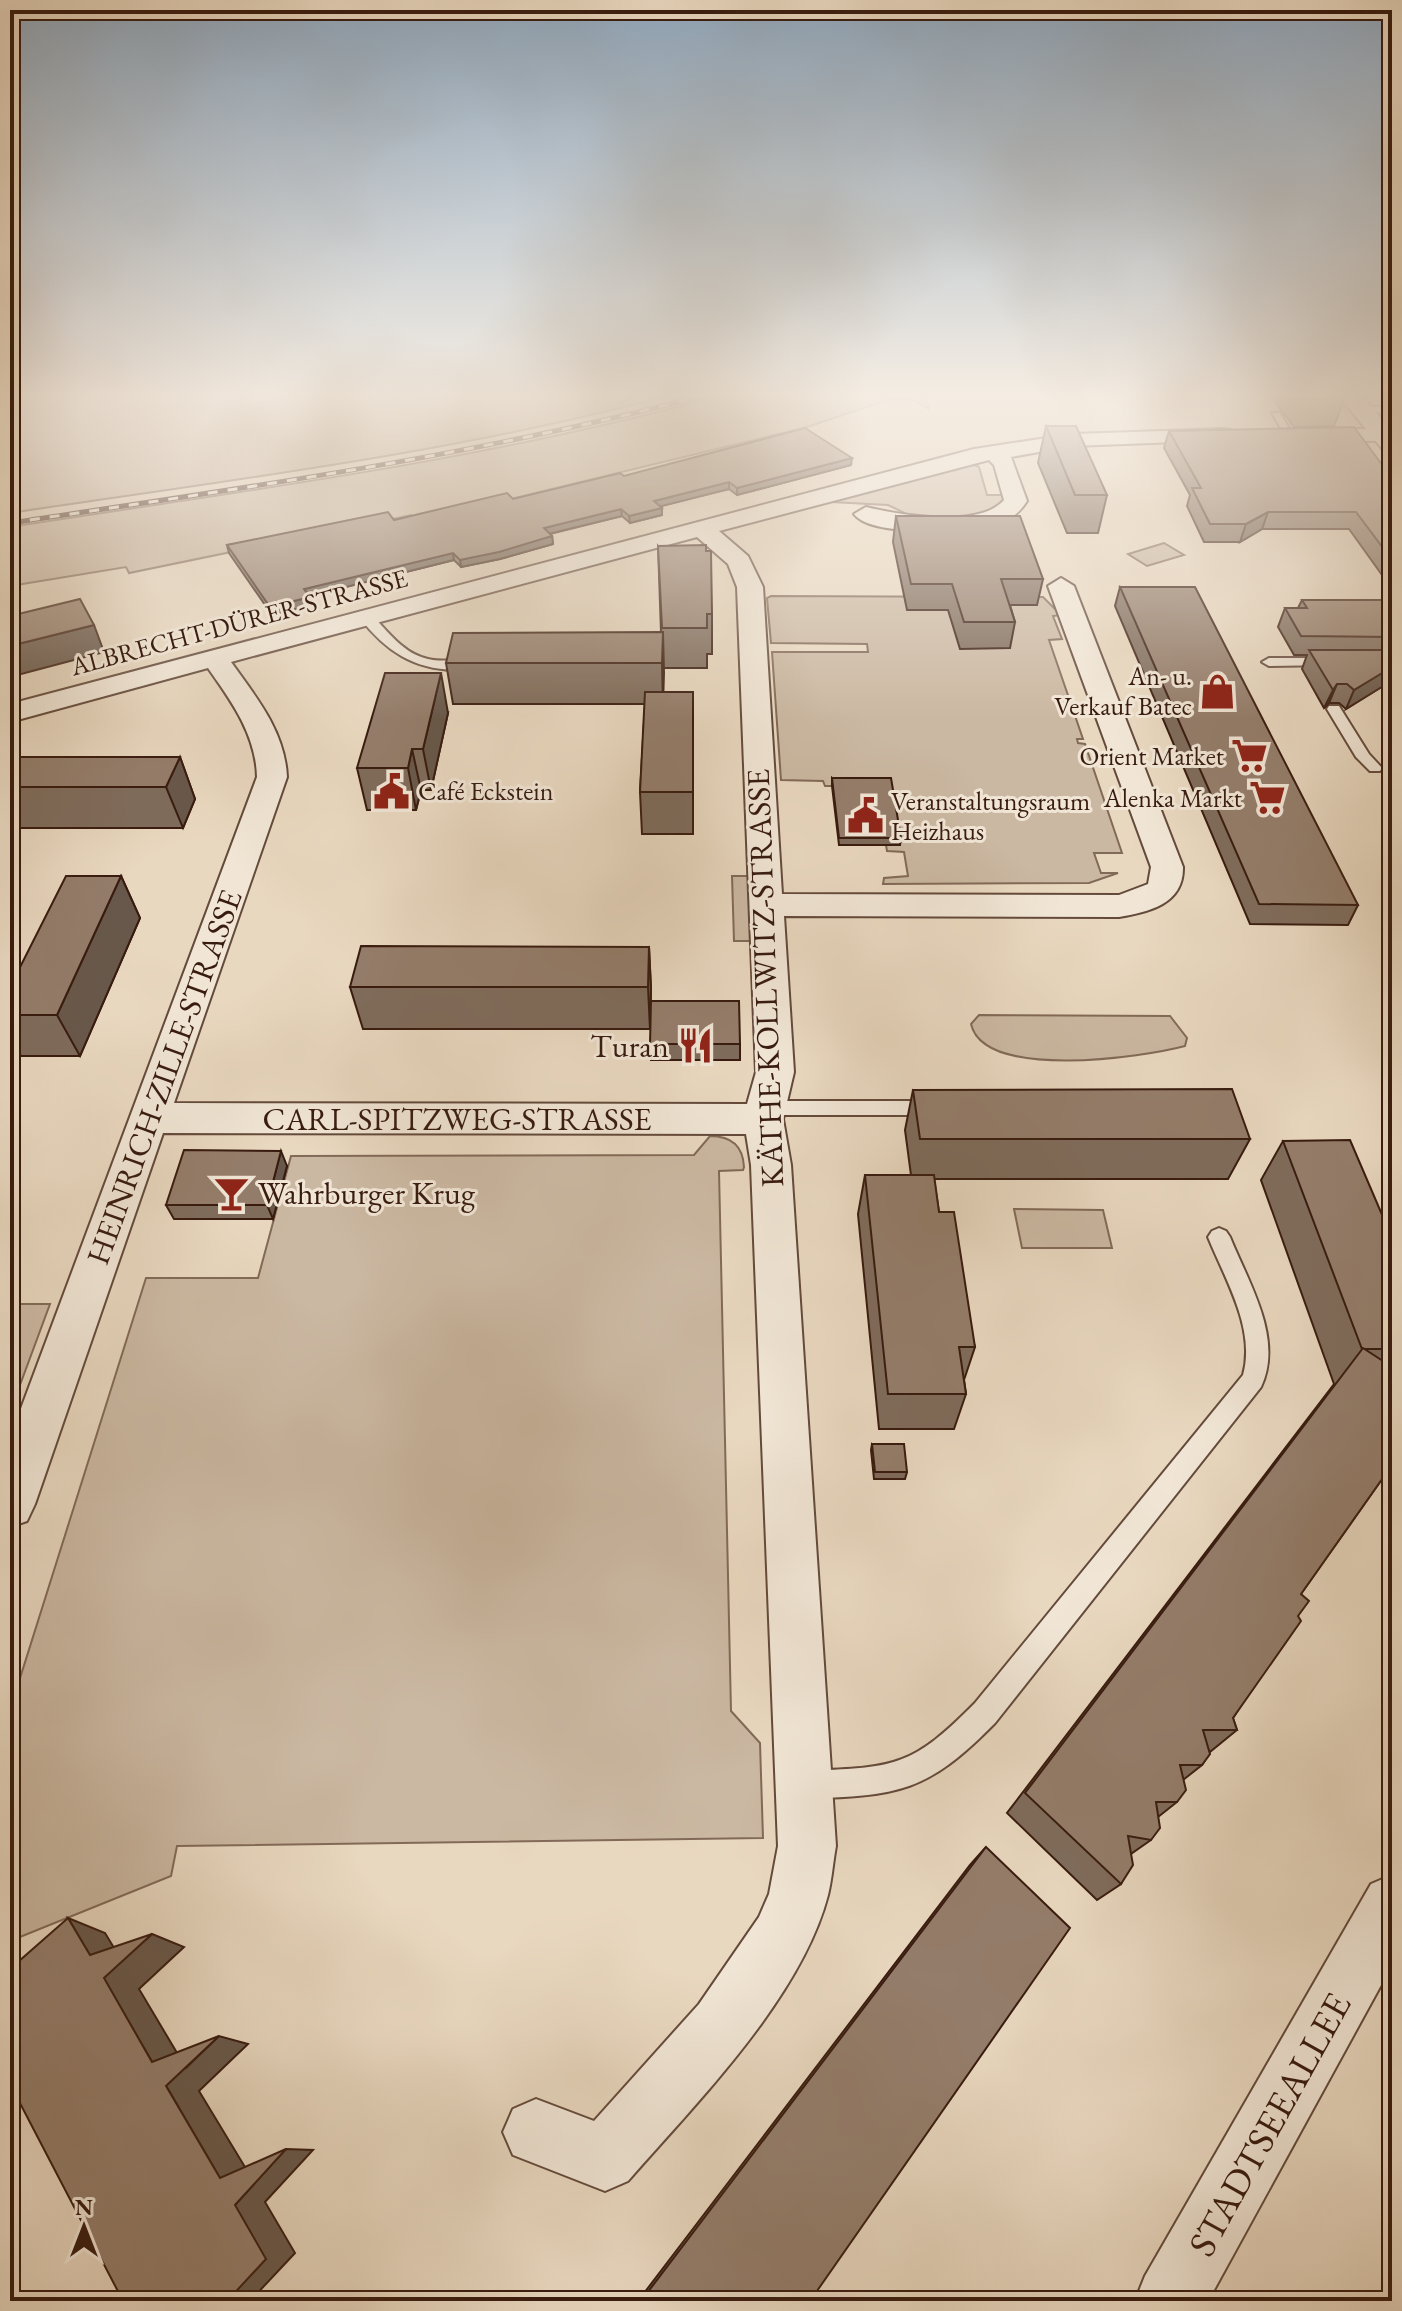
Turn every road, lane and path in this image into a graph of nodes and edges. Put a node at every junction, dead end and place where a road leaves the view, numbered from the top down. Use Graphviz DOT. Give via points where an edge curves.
graph roads {
  1 [pos="794,503"];
  2 [pos="1015,503"];
  3 [pos="866,514"];
  4 [pos="700,527"];
  5 [pos="1061,586"];
  6 [pos="367,618"];
  7 [pos="214,657"];
  8 [pos="1269,662"];
  9 [pos="1346,662"];
  10 [pos="494,666"];
  11 [pos="1334,709"];
  12 [pos="10,713"];
  13 [pos="1375,768"];
  14 [pos="764,905"];
  15 [pos="958,1108"];
  16 [pos="764,1114"];
  17 [pos="150,1118"];
  18 [pos="1219,1237"];
  19 [pos="10,1504"];
  20 [pos="804,1785"];
  21 [pos="1392,1905"];
  22 [pos="536,2132"];
  23 [pos="1170,2301"];
  1 -- 4 [label="street, ALBRECHT-DÜRER-STRASSE"];
  2 -- 3 [label="street" via="1002,516 976,522 882,521"];
  4 -- 6 [label="street, ALBRECHT-DÜRER-STRASSE"];
  4 -- 14 [label="street, KÄTHE-KOLLWITZ-STRASSE" via="739,561 750,587"];
  5 -- 14 [label="street" via="1167,867 1164,889 1119,906"];
  6 -- 7 [label="street, ALBRECHT-DÜRER-STRASSE"];
  6 -- 10 [label="lane" via="408,660"];
  7 -- 12 [label="street, ALBRECHT-DÜRER-STRASSE"];
  7 -- 17 [label="street, HEINRICH-ZILLE-STRASSE" via="258,726 273,764 272,777"];
  8 -- 9 [label="lane"];
  11 -- 13 [label="lane"];
  14 -- 16 [label="street, KÄTHE-KOLLWITZ-STRASSE" via="775,1072"];
  15 -- 16 [label="lane"];
  16 -- 17 [label="street, CARL-SPITZWEG-STRASSE"];
  16 -- 20 [label="street, KÄTHE-KOLLWITZ-STRASSE"];
  17 -- 19 [label="street, HEINRICH-ZILLE-STRASSE"];
  18 -- 20 [label="lane" via="1259,1345 1260,1365 1253,1380 954,1745 923,1767 882,1780"];
  20 -- 22 [label="street, KÄTHE-KOLLWITZ-STRASSE" via="807,1846 798,1896 780,1938 721,2026 605,2158"];
  21 -- 23 [label="street, STADTSEEALLEE"];
}
